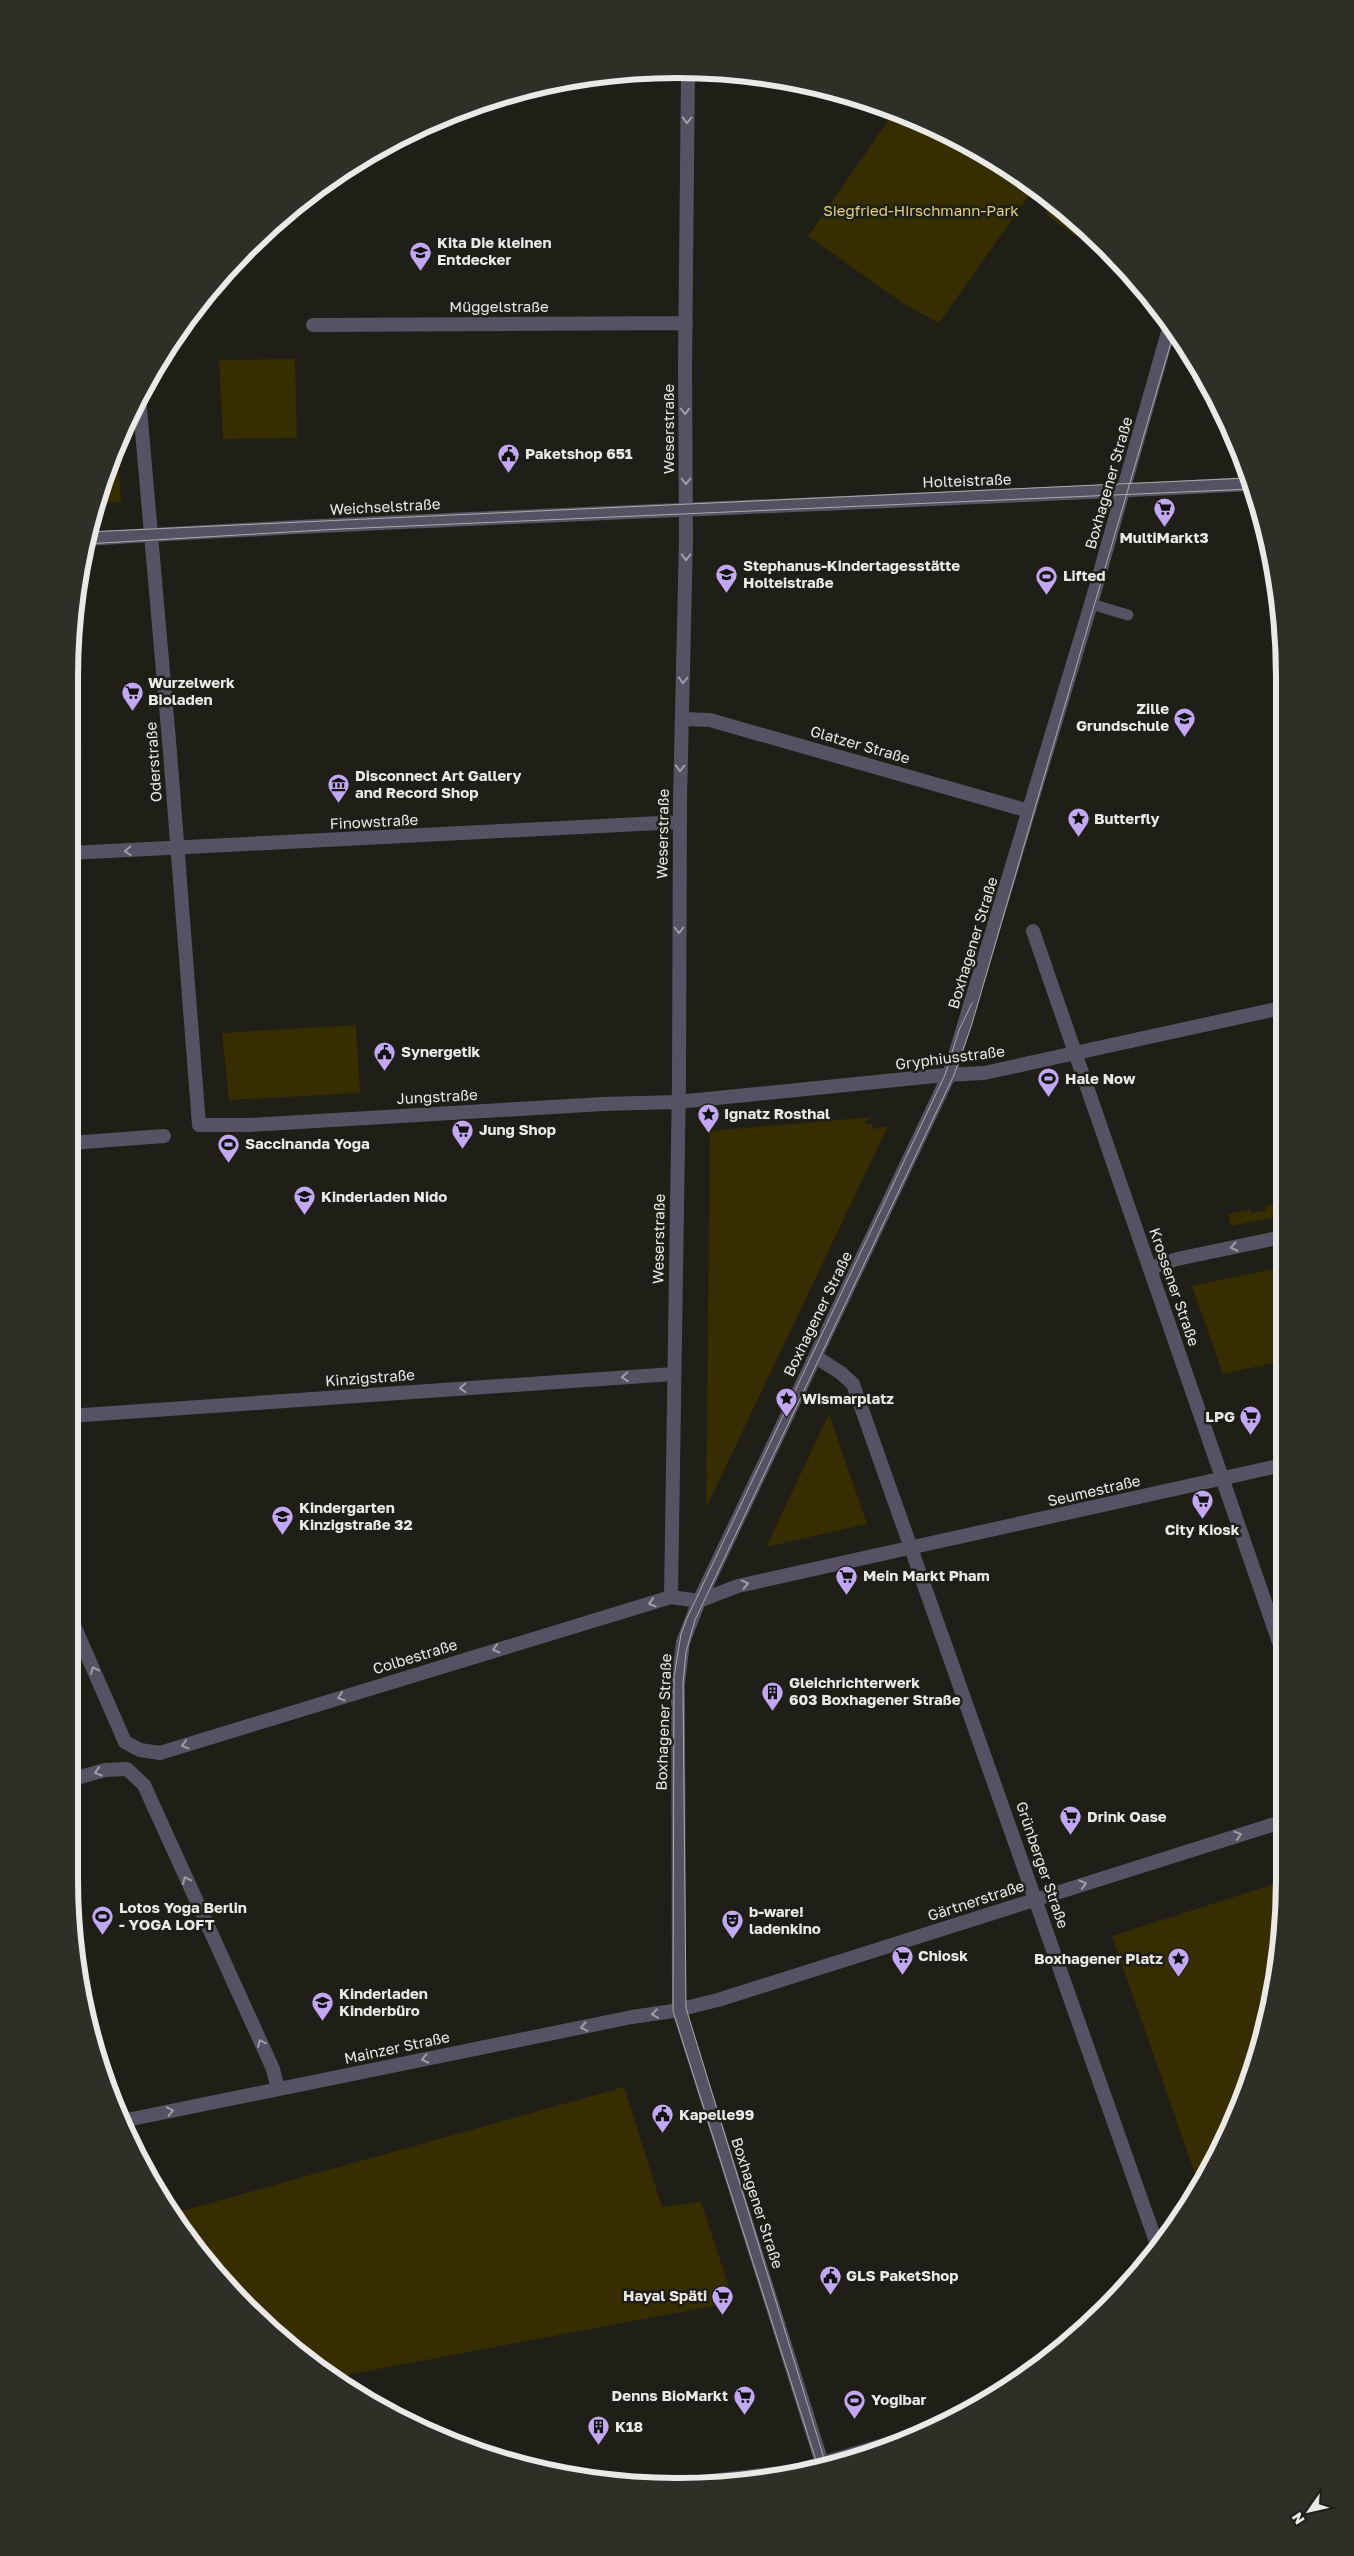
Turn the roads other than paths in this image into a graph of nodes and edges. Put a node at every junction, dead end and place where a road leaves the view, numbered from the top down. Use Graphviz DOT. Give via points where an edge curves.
graph roads {
  1 [pos="688,78"];
  2 [pos="686,323"];
  3 [pos="313,325"];
  4 [pos="1168,333"];
  5 [pos="139,412"];
  6 [pos="1245,484"];
  7 [pos="1124,491"];
  8 [pos="686,509"];
  9 [pos="150,535"];
  10 [pos="94,538"];
  11 [pos="1091,604"];
  12 [pos="1128,615"];
  13 [pos="682,719"];
  14 [pos="1029,811"];
  15 [pos="680,822"];
  16 [pos="176,848"];
  17 [pos="78,853"];
  18 [pos="1033,931"];
  19 [pos="1276,1009"];
  20 [pos="1075,1053"];
  21 [pos="949,1075"];
  22 [pos="677,1102"];
  23 [pos="199,1125"];
  24 [pos="164,1136"];
  25 [pos="78,1142"];
  26 [pos="1276,1238"];
  27 [pos="1150,1268"];
  28 [pos="816,1357"];
  29 [pos="674,1374"];
  30 [pos="78,1415"];
  31 [pos="1276,1467"];
  32 [pos="1223,1479"];
  33 [pos="912,1548"];
  34 [pos="671,1597"];
  35 [pos="699,1601"];
  36 [pos="1276,1634"];
  37 [pos="78,1635"];
  38 [pos="78,1778"];
  39 [pos="1276,1824"];
  40 [pos="1036,1899"];
  41 [pos="678,2010"];
  42 [pos="278,2089"];
  43 [pos="128,2119"];
  44 [pos="1156,2240"];
  45 [pos="821,2461"];
  1 -- 2 [label="street, Weserstraße, one-way"];
  2 -- 3 [label="street, Müggelstraße"];
  2 -- 8 [label="street, Weserstraße, one-way"];
  4 -- 7 [label="street, Boxhagener Straße"];
  5 -- 9 [label="street, Oderstraße"];
  6 -- 7 [label="street, Holteistraße"];
  7 -- 8 [label="street, Holteistraße"];
  7 -- 11 [label="street, Boxhagener Straße"];
  8 -- 9 [label="street, Weichselstraße"];
  8 -- 13 [label="street, Weserstraße, one-way"];
  9 -- 10 [label="street, Weichselstraße"];
  9 -- 16 [label="street, Oderstraße"];
  11 -- 12 [label="lane"];
  11 -- 14 [label="street, Boxhagener Straße"];
  13 -- 14 [label="street, Glatzer Straße" via="710,720"];
  13 -- 15 [label="street, Weserstraße, one-way"];
  14 -- 21 [label="street, Boxhagener Straße"];
  15 -- 16 [label="street, Finowstraße"];
  15 -- 22 [label="street, Weserstraße, one-way"];
  16 -- 17 [label="street, Finowstraße, one-way"];
  16 -- 23 [label="street, Oderstraße"];
  18 -- 20 [label="street, Krossener Straße"];
  19 -- 20 [label="street, Gryphiusstraße"];
  20 -- 21 [label="street, Gryphiusstraße" via="984,1073"];
  20 -- 27 [label="street, Krossener Straße"];
  21 -- 22 [label="street, Gryphiusstraße"];
  21 -- 28 [label="street, Boxhagener Straße"];
  22 -- 23 [label="street, Jungstraße"];
  22 -- 29 [label="street, Weserstraße"];
  24 -- 25 [label="street"];
  26 -- 27 [label="street, one-way" via="1177,1259"];
  27 -- 32 [label="street, Krossener Straße"];
  28 -- 33 [label="street" via="842,1373 852,1384"];
  28 -- 35 [label="street, Boxhagener Straße"];
  29 -- 30 [label="street, Kinzigstraße, one-way"];
  29 -- 34 [label="street, Weserstraße"];
  31 -- 32 [label="street, Seumestraße"];
  32 -- 33 [label="street, Seumestraße"];
  32 -- 36 [label="street, Krossener Straße"];
  35 -- 33 [label="street, one-way" via="738,1586"];
  33 -- 40 [label="street, Grünberger Straße"];
  34 -- 35 [label="street, Colbestraße"];
  34 -- 37 [label="street, Colbestraße, one-way" via="160,1752 140,1750 125,1742"];
  35 -- 41 [label="street, Boxhagener Straße" via="683,1642 678,1684"];
  42 -- 38 [label="street, one-way" via="273,2069 144,1785 128,1769 105,1770"];
  40 -- 39 [label="street, Gärtnerstraße, one-way"];
  40 -- 41 [label="street, Gärtnerstraße"];
  40 -- 44 [label="street, Grünberger Straße"];
  41 -- 42 [label="street, Mainzer Straße, one-way"];
  41 -- 45 [label="street, Boxhagener Straße"];
  43 -- 42 [label="street, Mainzer Straße, one-way"];
}
